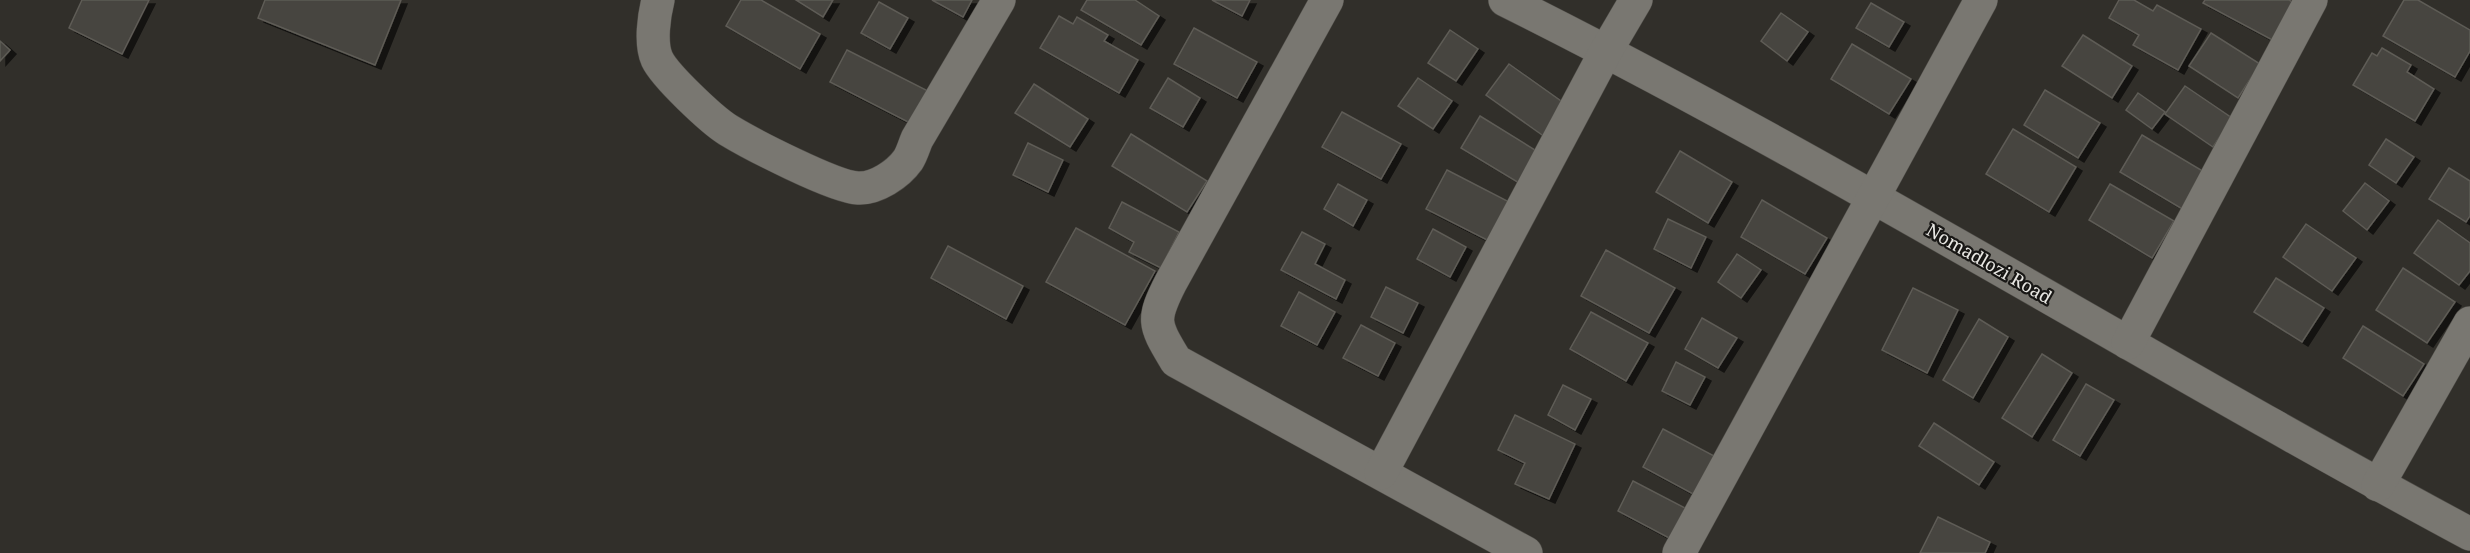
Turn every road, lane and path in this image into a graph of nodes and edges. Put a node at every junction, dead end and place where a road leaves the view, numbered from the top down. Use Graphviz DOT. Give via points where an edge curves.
graph roads {
  1 [pos="658,0"];
  2 [pos="999,0"];
  3 [pos="1326,0"];
  4 [pos="1505,0"];
  5 [pos="1636,0"];
  6 [pos="1981,0"];
  7 [pos="2311,0"];
  8 [pos="1606,51"];
  9 [pos="1874,198"];
  10 [pos="2470,323"];
  11 [pos="2128,343"];
  12 [pos="1381,473"];
  13 [pos="2378,485"];
  14 [pos="2470,534"];
  15 [pos="1526,553"];
  16 [pos="1679,553"];
  1 -- 2 [label="street" via="654,19 657,58 673,80 727,129 822,177 858,188 898,172 910,158 917,139"];
  3 -- 12 [label="street" via="1166,291 1157,309 1159,333 1176,361"];
  4 -- 8 [label="street, Nomadlozi Road"];
  5 -- 8 [label="street"];
  6 -- 9 [label="street"];
  7 -- 11 [label="street"];
  8 -- 9 [label="street, Nomadlozi Road"];
  8 -- 12 [label="street"];
  9 -- 11 [label="street, Nomadlozi Road"];
  9 -- 16 [label="street"];
  10 -- 13 [label="street"];
  11 -- 13 [label="street, Nomadlozi Road"];
  12 -- 15 [label="street"];
  13 -- 14 [label="street, Nomadlozi Road"];
}
